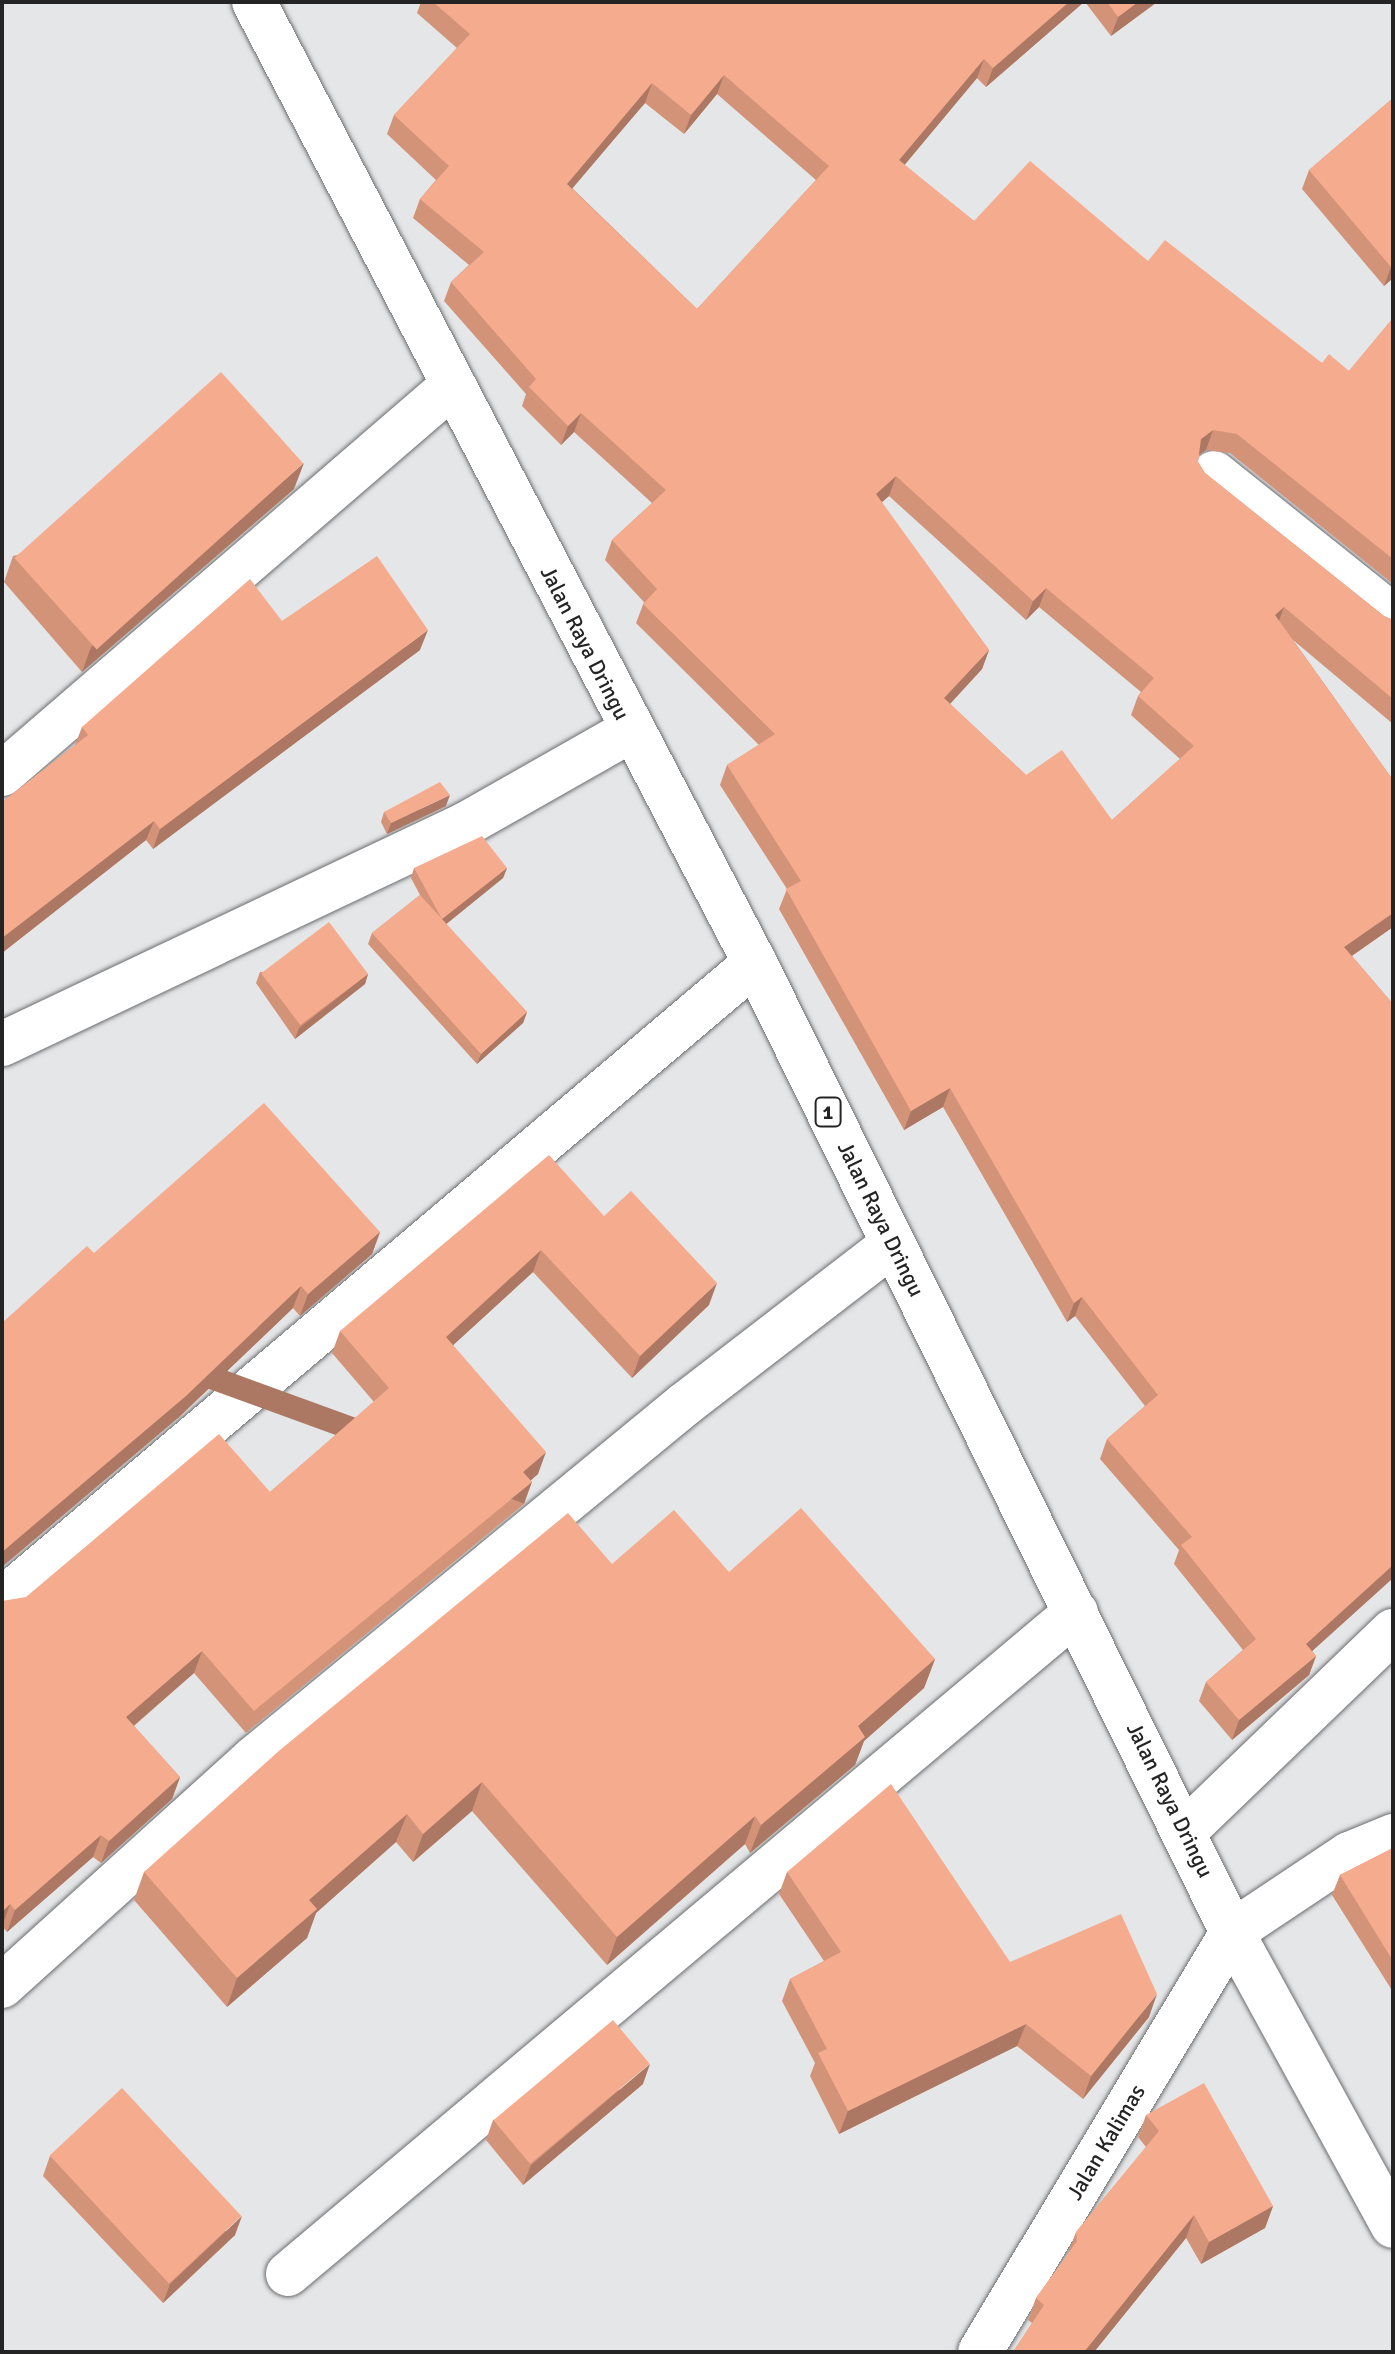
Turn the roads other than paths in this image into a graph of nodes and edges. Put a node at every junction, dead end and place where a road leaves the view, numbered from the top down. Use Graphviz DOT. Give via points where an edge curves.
graph roads {
  1 [pos="254,2"];
  2 [pos="453,385"];
  3 [pos="1214,473"];
  4 [pos="1393,616"];
  5 [pos="630,731"];
  6 [pos="2,774"];
  7 [pos="755,963"];
  8 [pos="2,1044"];
  9 [pos="893,1244"];
  10 [pos="2,1600"];
  11 [pos="1076,1612"];
  12 [pos="1393,1631"];
  13 [pos="1187,1829"];
  14 [pos="1393,1836"];
  15 [pos="1232,1932"];
  16 [pos="2,1986"];
  17 [pos="1393,2226"];
  18 [pos="288,2274"];
  19 [pos="980,2352"];
  1 -- 2 [label="main road, Jalan Raya Dringu / 1"];
  2 -- 5 [label="main road, Jalan Raya Dringu / 1"];
  2 -- 6 [label="main road"];
  3 -- 4 [label="main road"];
  5 -- 7 [label="main road, Jalan Raya Dringu / 1"];
  5 -- 8 [label="main road" via="466,824"];
  7 -- 9 [label="main road, Jalan Raya Dringu / 1"];
  7 -- 10 [label="main road"];
  9 -- 11 [label="main road, Jalan Raya Dringu / 1"];
  9 -- 16 [label="main road" via="723,1374 253,1759"];
  11 -- 13 [label="main road, Jalan Raya Dringu / 1"];
  11 -- 18 [label="main road"];
  12 -- 13 [label="main road"];
  13 -- 15 [label="main road, Jalan Raya Dringu / 1"];
  14 -- 15 [label="main road" via="1349,1854"];
  15 -- 17 [label="main road, Jalan Raya Dringu / 1"];
  15 -- 19 [label="main road, Jalan Kalimas"];
}
